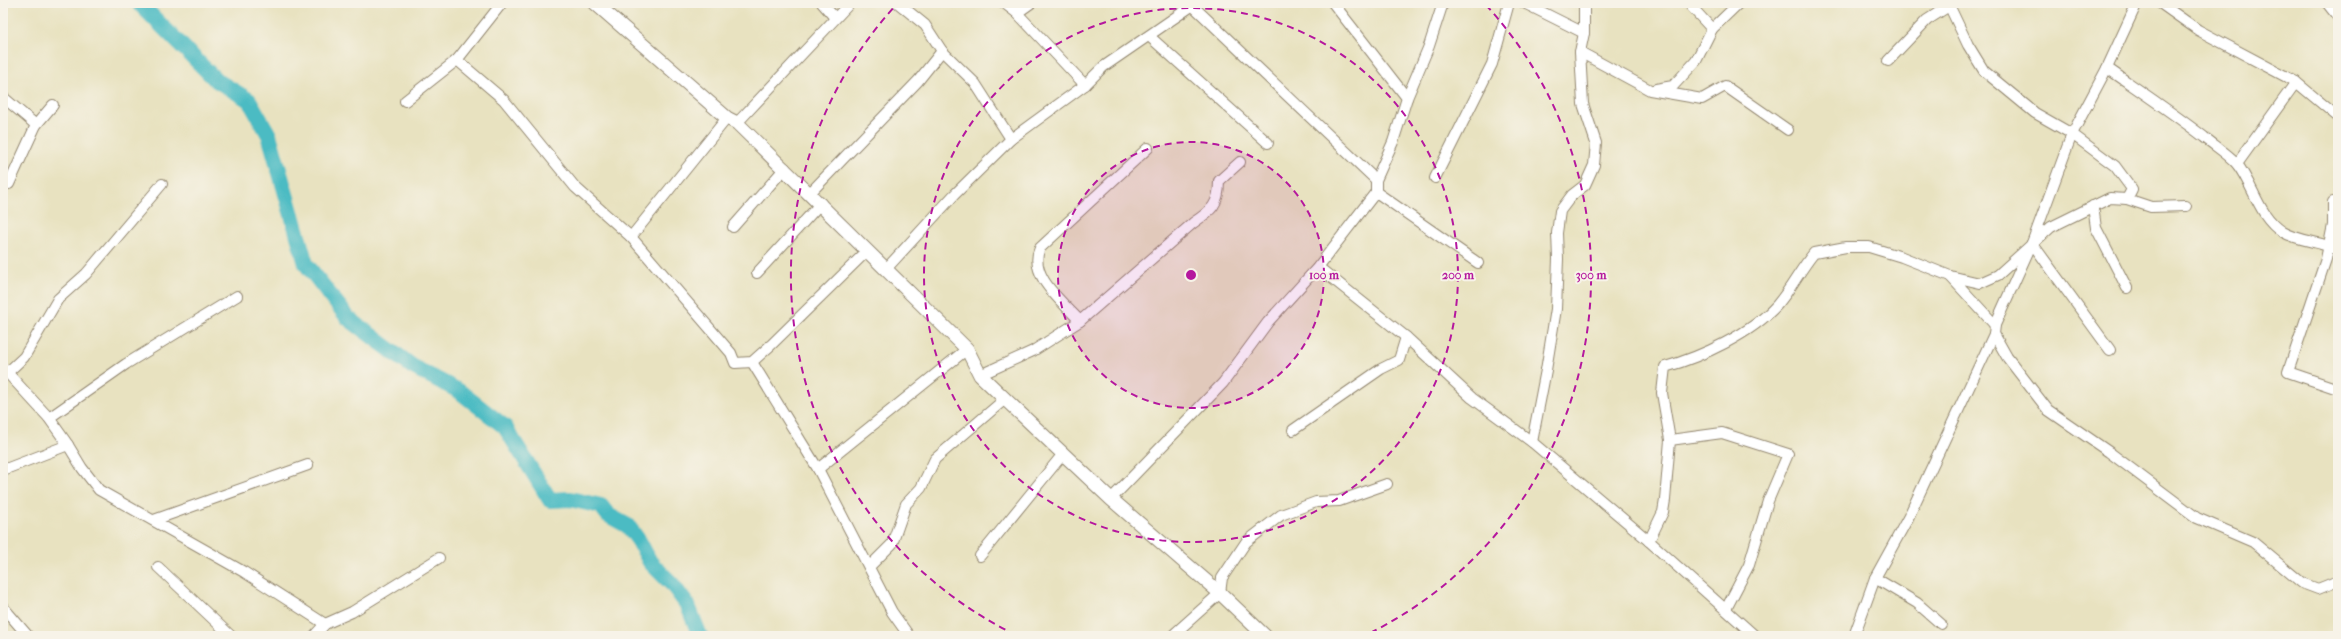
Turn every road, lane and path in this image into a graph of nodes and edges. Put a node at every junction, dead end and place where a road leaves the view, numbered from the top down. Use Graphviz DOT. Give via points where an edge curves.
graph roads {
  1 [pos="502,3"];
  2 [pos="595,3"];
  3 [pos="822,3"];
  4 [pos="850,3"];
  5 [pos="898,3"];
  6 [pos="1004,3"];
  7 [pos="1031,3"];
  8 [pos="1333,3"];
  9 [pos="1443,3"];
  10 [pos="1509,3"];
  11 [pos="1524,3"];
  12 [pos="1584,3"];
  13 [pos="1688,3"];
  14 [pos="1739,3"];
  15 [pos="2137,3"];
  16 [pos="2160,3"];
  17 [pos="2327,3"];
  18 [pos="1194,4"];
  19 [pos="1948,4"];
  20 [pos="1017,13"];
  21 [pos="2337,14"];
  22 [pos="835,18"];
  23 [pos="1712,29"];
  24 [pos="1584,33"];
  25 [pos="1149,36"];
  26 [pos="942,51"];
  27 [pos="1580,52"];
  28 [pos="457,60"];
  29 [pos="1888,61"];
  30 [pos="2107,68"];
  31 [pos="2296,82"];
  32 [pos="1085,85"];
  33 [pos="1650,90"];
  34 [pos="3,97"];
  35 [pos="1408,98"];
  36 [pos="405,100"];
  37 [pos="53,105"];
  38 [pos="2338,117"];
  39 [pos="732,120"];
  40 [pos="36,126"];
  41 [pos="1788,130"];
  42 [pos="2072,134"];
  43 [pos="1011,140"];
  44 [pos="1268,143"];
  45 [pos="1148,148"];
  46 [pos="1240,162"];
  47 [pos="2237,164"];
  48 [pos="785,168"];
  49 [pos="1435,178"];
  50 [pos="1376,180"];
  51 [pos="9,184"];
  52 [pos="162,184"];
  53 [pos="1376,192"];
  54 [pos="810,193"];
  55 [pos="2127,199"];
  56 [pos="2333,202"];
  57 [pos="821,203"];
  58 [pos="2093,206"];
  59 [pos="2186,206"];
  60 [pos="733,227"];
  61 [pos="631,237"];
  62 [pos="2032,243"];
  63 [pos="2328,244"];
  64 [pos="2338,250"];
  65 [pos="867,251"];
  66 [pos="1478,263"];
  67 [pos="1318,267"];
  68 [pos="886,269"];
  69 [pos="756,273"];
  70 [pos="1950,276"];
  71 [pos="2127,288"];
  72 [pos="237,296"];
  73 [pos="1080,321"];
  74 [pos="1994,329"];
  75 [pos="1406,337"];
  76 [pos="967,349"];
  77 [pos="2110,350"];
  78 [pos="752,362"];
  79 [pos="6,370"];
  80 [pos="980,375"];
  81 [pos="2338,389"];
  82 [pos="1005,399"];
  83 [pos="49,418"];
  84 [pos="1293,430"];
  85 [pos="1670,440"];
  86 [pos="1532,442"];
  87 [pos="68,445"];
  88 [pos="1063,454"];
  89 [pos="308,465"];
  90 [pos="818,469"];
  91 [pos="3,470"];
  92 [pos="1387,484"];
  93 [pos="1111,499"];
  94 [pos="154,520"];
  95 [pos="1649,540"];
  96 [pos="980,556"];
  97 [pos="439,558"];
  98 [pos="158,567"];
  99 [pos="869,567"];
  100 [pos="1875,578"];
  101 [pos="2338,581"];
  102 [pos="1220,593"];
  103 [pos="3,607"];
  104 [pos="1726,608"];
  105 [pos="325,624"];
  106 [pos="1941,624"];
  107 [pos="28,636"];
  108 [pos="231,636"];
  109 [pos="314,636"];
  110 [pos="909,636"];
  111 [pos="1172,636"];
  112 [pos="1265,636"];
  113 [pos="1755,636"];
  114 [pos="1854,636"];
  1 -- 28 [label="street"];
  2 -- 39 [label="street"];
  3 -- 22 [label="street"];
  4 -- 22 [label="street"];
  5 -- 26 [label="street" via="925,25"];
  6 -- 20 [label="street"];
  7 -- 20 [label="street"];
  8 -- 35 [label="street"];
  9 -- 35 [label="street"];
  10 -- 49 [label="street" via="1492,64"];
  11 -- 24 [label="street"];
  12 -- 24 [label="street"];
  13 -- 23 [label="street"];
  14 -- 23 [label="street"];
  15 -- 30 [label="street"];
  16 -- 31 [label="street" via="2198,30"];
  17 -- 21 [label="street"];
  18 -- 25 [label="street"];
  18 -- 50 [label="street"];
  19 -- 29 [label="street" via="1927,20"];
  19 -- 42 [label="street" via="1984,71 2035,113"];
  20 -- 32 [label="street"];
  22 -- 39 [label="street"];
  23 -- 33 [label="street" via="1696,61 1673,86"];
  24 -- 27 [label="street"];
  25 -- 32 [label="street" via="1103,67"];
  25 -- 44 [label="street"];
  26 -- 43 [label="street" via="975,83"];
  26 -- 54 [label="street" via="918,81"];
  27 -- 33 [label="street"];
  27 -- 86 [label="street" via="1583,104 1596,144 1594,165 1584,186 1572,195 1560,211 1557,234 1556,309"];
  28 -- 36 [label="street"];
  28 -- 61 [label="street" via="504,100 575,187"];
  30 -- 42 [label="street"];
  30 -- 47 [label="street" via="2179,118"];
  31 -- 38 [label="street"];
  31 -- 47 [label="street"];
  32 -- 43 [label="street"];
  33 -- 41 [label="street" via="1702,99 1724,86"];
  34 -- 40 [label="street"];
  35 -- 50 [label="street" via="1393,142"];
  37 -- 40 [label="street"];
  39 -- 48 [label="street"];
  39 -- 61 [label="street"];
  40 -- 51 [label="street"];
  42 -- 55 [label="street" via="2115,166 2132,189"];
  42 -- 62 [label="street"];
  43 -- 68 [label="street"];
  45 -- 73 [label="street" via="1040,248 1036,256 1036,262 1047,285"];
  46 -- 73 [label="street" via="1219,181 1219,196 1212,209"];
  47 -- 63 [label="street" via="2260,208 2283,231 2307,241"];
  48 -- 54 [label="street"];
  48 -- 60 [label="street"];
  50 -- 53 [label="street"];
  52 -- 79 [label="street" via="86,274 58,299 24,357"];
  53 -- 66 [label="street"];
  53 -- 67 [label="street"];
  54 -- 57 [label="street"];
  55 -- 58 [label="street" via="2110,198"];
  55 -- 59 [label="street" via="2151,207"];
  56 -- 63 [label="street" via="2333,225"];
  57 -- 65 [label="street"];
  57 -- 69 [label="street"];
  58 -- 62 [label="street" via="2051,227"];
  58 -- 71 [label="street" via="2096,228"];
  61 -- 78 [label="street" via="731,353 735,363"];
  62 -- 70 [label="street" via="1998,275 1980,284"];
  62 -- 74 [label="street"];
  62 -- 77 [label="street"];
  63 -- 64 [label="street"];
  63 -- 81 [label="street" via="2326,259 2288,372"];
  65 -- 68 [label="street"];
  65 -- 78 [label="street"];
  67 -- 75 [label="street"];
  67 -- 93 [label="street" via="1268,322 1223,383"];
  68 -- 76 [label="street"];
  70 -- 74 [label="street"];
  70 -- 85 [label="street" via="1902,256 1869,247 1846,247 1814,253 1776,306 1753,325 1692,359 1665,367 1662,393"];
  72 -- 83 [label="street" via="126,364"];
  73 -- 80 [label="street" via="1033,351"];
  74 -- 100 [label="street" via="1908,518"];
  74 -- 101 [label="street" via="2008,357 2048,410 2197,518 2253,542 2302,583 2318,589"];
  75 -- 84 [label="street" via="1399,360 1381,369"];
  75 -- 86 [label="street" via="1472,398"];
  76 -- 80 [label="street"];
  76 -- 90 [label="street"];
  78 -- 90 [label="street"];
  79 -- 83 [label="street"];
  80 -- 82 [label="street"];
  82 -- 88 [label="street"];
  82 -- 99 [label="street" via="935,459 921,488 906,504 892,544"];
  83 -- 87 [label="street"];
  85 -- 95 [label="street" via="1663,512"];
  85 -- 104 [label="street" via="1722,433 1788,454 1768,501 1749,565"];
  86 -- 95 [label="street"];
  87 -- 91 [label="street"];
  87 -- 94 [label="street" via="99,490"];
  88 -- 93 [label="street"];
  88 -- 96 [label="street"];
  89 -- 94 [label="street"];
  90 -- 99 [label="street"];
  92 -- 102 [label="street" via="1340,501 1316,502 1281,515 1246,542 1222,578"];
  93 -- 102 [label="street"];
  94 -- 105 [label="street" via="244,572"];
  95 -- 104 [label="street"];
  97 -- 105 [label="street" via="352,612"];
  98 -- 108 [label="street"];
  99 -- 110 [label="street" via="892,612"];
  100 -- 106 [label="street" via="1917,603"];
  100 -- 114 [label="street"];
  102 -- 111 [label="street"];
  102 -- 112 [label="street"];
  103 -- 107 [label="street"];
  104 -- 113 [label="street"];
  105 -- 109 [label="street"];
}
